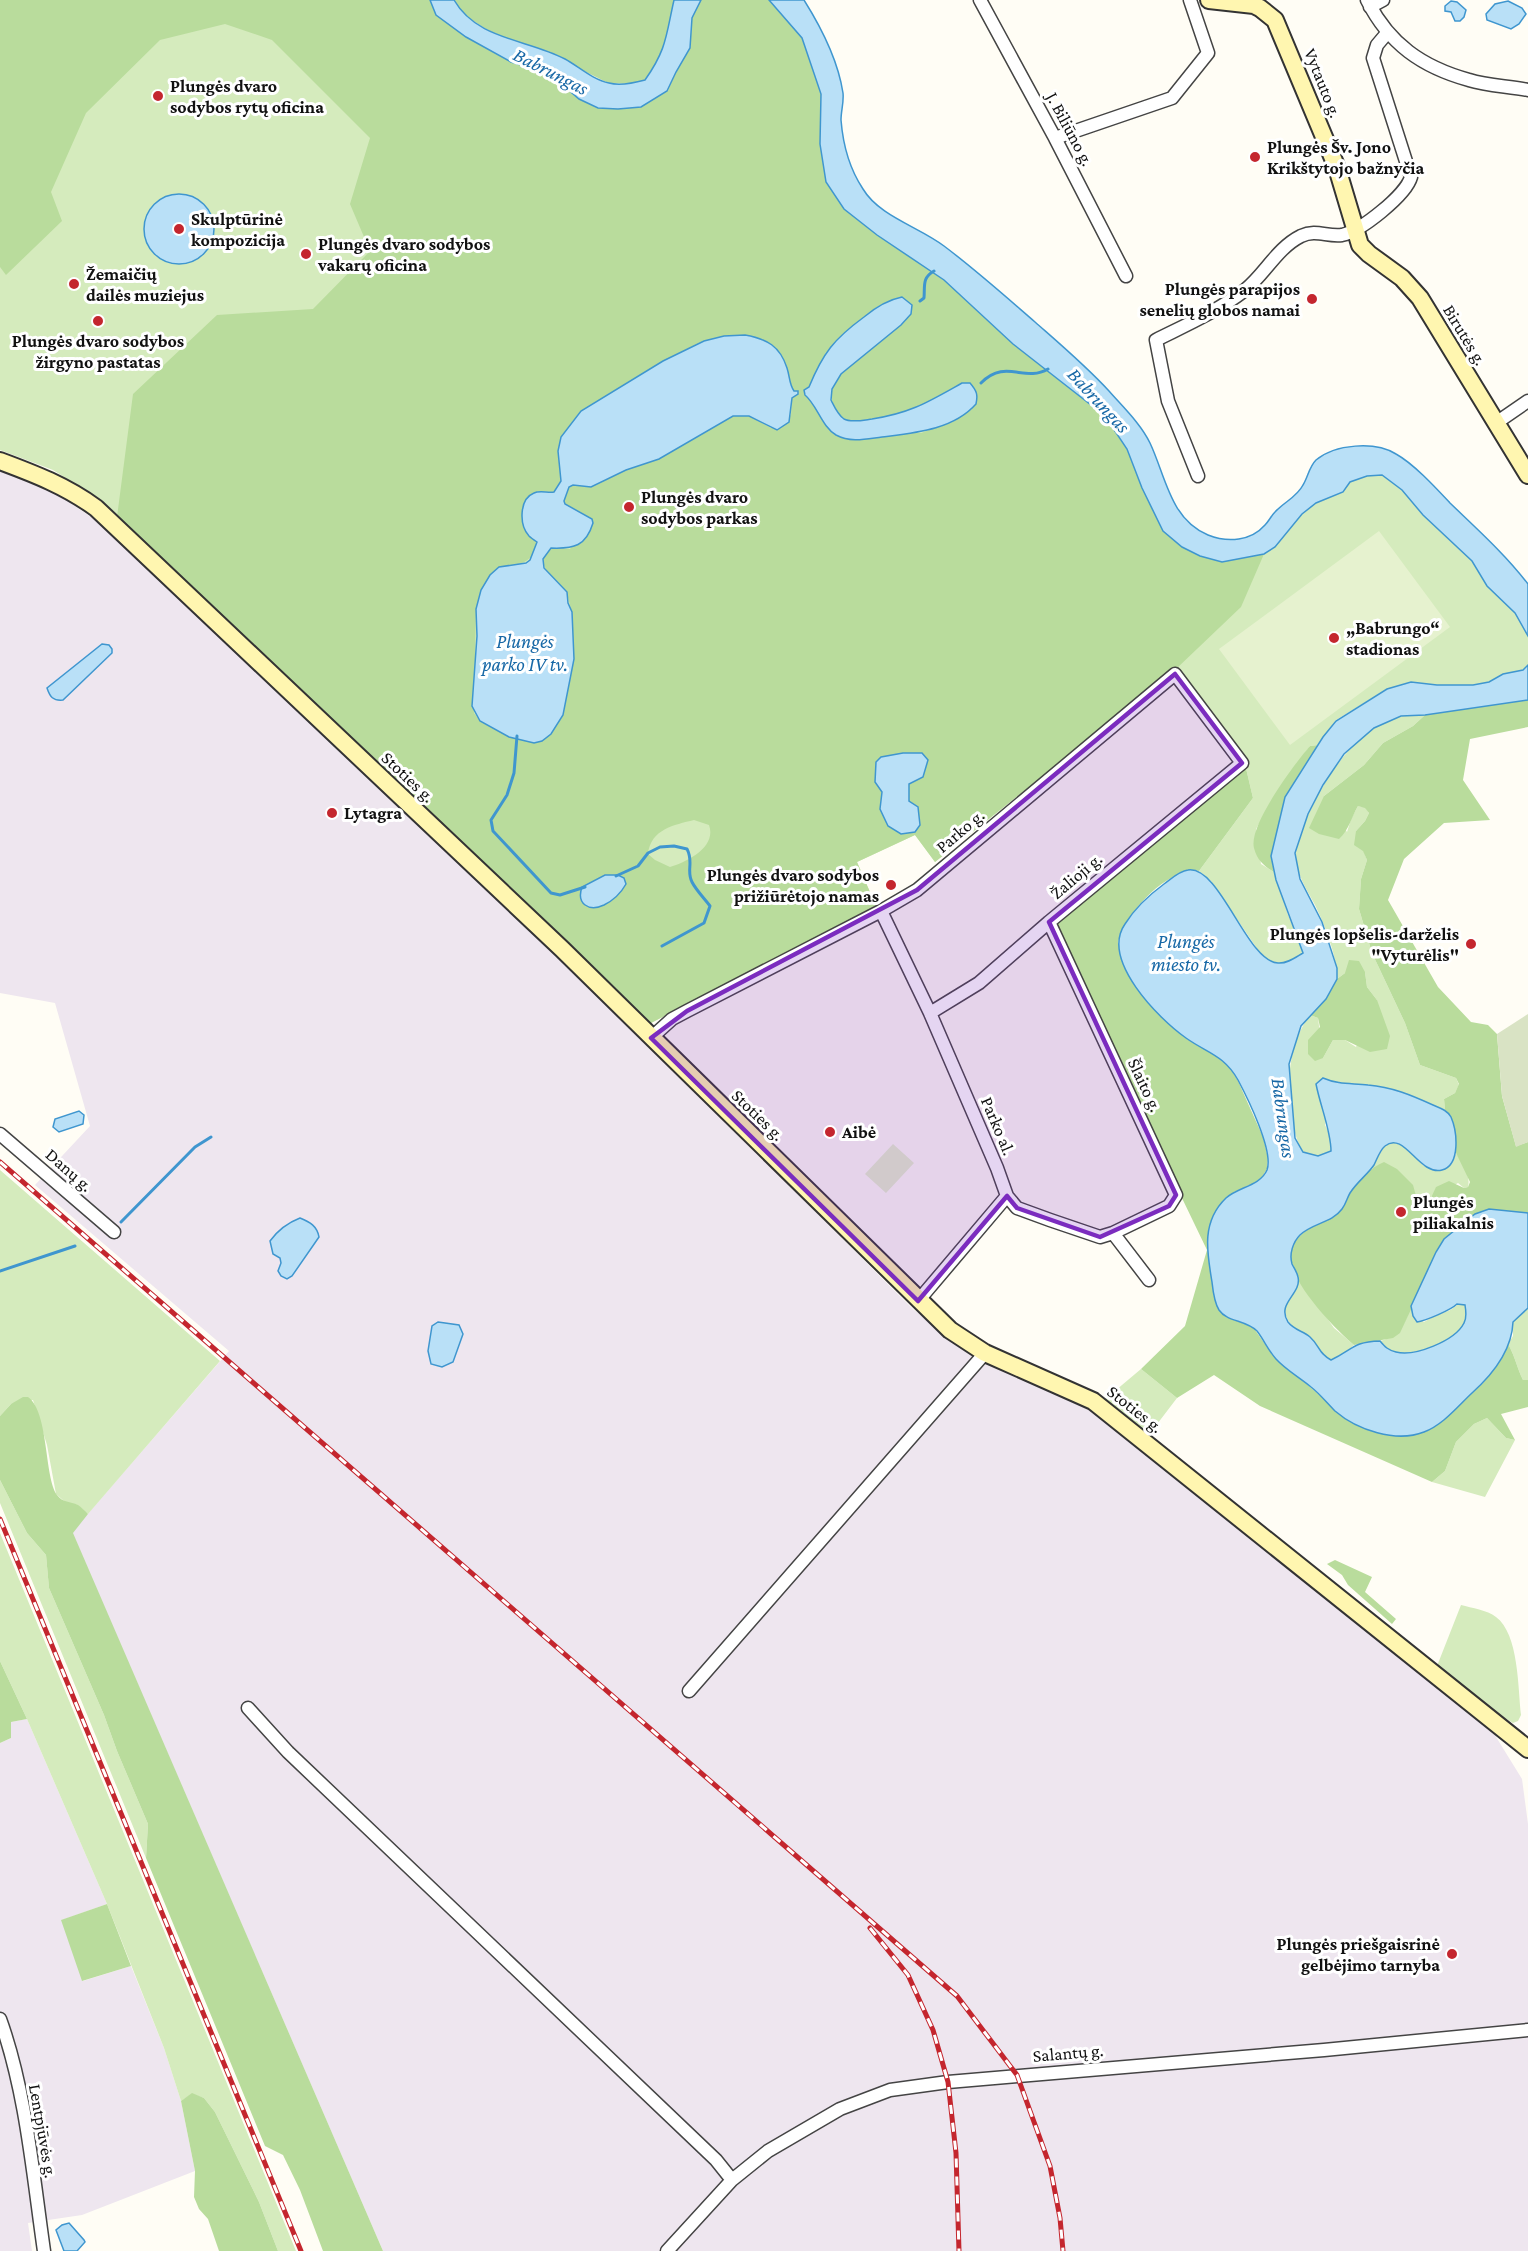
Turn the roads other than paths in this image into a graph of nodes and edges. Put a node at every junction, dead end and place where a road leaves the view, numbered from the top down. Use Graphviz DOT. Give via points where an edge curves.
graph roads {
  1 [pos="980,0"];
  2 [pos="1190,0"];
  3 [pos="1209,0"];
  4 [pos="1383,0"];
  5 [pos="1368,4"];
  6 [pos="1388,32"];
  7 [pos="1528,90"];
  8 [pos="1055,138"];
  9 [pos="1354,230"];
  10 [pos="1126,276"];
  11 [pos="1528,401"];
  12 [pos="1496,423"];
  13 [pos="0,461"];
  14 [pos="1528,475"];
  15 [pos="1198,476"];
  16 [pos="1242,763"];
  17 [pos="881,911"];
  18 [pos="1049,922"];
  19 [pos="930,1014"];
  20 [pos="651,1038"];
  21 [pos="0,1134"];
  22 [pos="1007,1196"];
  23 [pos="114,1232"];
  24 [pos="1113,1233"];
  25 [pos="1149,1280"];
  26 [pos="918,1301"];
  27 [pos="985,1353"];
  28 [pos="689,1691"];
  29 [pos="248,1708"];
  30 [pos="1528,1749"];
  31 [pos="0,2019"];
  32 [pos="1528,2030"];
  33 [pos="732,2180"];
  34 [pos="44,2251"];
  35 [pos="667,2251"];
  1 -- 8 [label="street, J. Biliūno g."];
  2 -- 8 [label="street" via="1208,53 1172,98"];
  3 -- 9 [label="main road, Vytauto g." via="1254,5 1275,20 1337,168"];
  4 -- 5 [label="street"];
  5 -- 6 [label="street"];
  6 -- 7 [label="street" via="1409,54 1436,69 1470,81"];
  6 -- 9 [label="street" via="1377,45 1373,58 1411,177 1404,190"];
  8 -- 10 [label="street, J. Biliūno g."];
  9 -- 12 [label="main road, Birutės g." via="1365,251 1402,278 1420,298"];
  9 -- 15 [label="street" via="1344,234 1317,231 1302,236 1284,248 1245,290 1156,340 1168,401"];
  11 -- 12 [label="street"];
  12 -- 14 [label="main road, Birutės g."];
  13 -- 20 [label="main road, Stoties g." via="48,478 96,508"];
  16 -- 17 [label="street, Parko g." via="1174,674 917,890"];
  16 -- 18 [label="street, Žalioji g."];
  17 -- 19 [label="street, Parko al."];
  17 -- 20 [label="street, Parko g." via="672,1019"];
  18 -- 19 [label="street, Žalioji g." via="979,983"];
  18 -- 24 [label="street, Šlaito g." via="1176,1195 1169,1206"];
  19 -- 22 [label="street, Parko al."];
  20 -- 26 [label="main road, Stoties g."];
  21 -- 23 [label="street, Danų g."];
  22 -- 24 [label="street" via="1017,1208 1050,1220 1100,1237"];
  22 -- 26 [label="street"];
  24 -- 25 [label="street"];
  26 -- 27 [label="main road, Stoties g." via="950,1330"];
  27 -- 28 [label="street"];
  27 -- 30 [label="main road, Stoties g." via="1093,1401"];
  29 -- 33 [label="street" via="288,1752 716,2160"];
  31 -- 34 [label="street, Lentpjūvės g." via="9,2043 24,2117"];
  32 -- 33 [label="street, Salantų g." via="890,2090 840,2109 768,2151"];
  33 -- 35 [label="street, Salantų g."];
}
